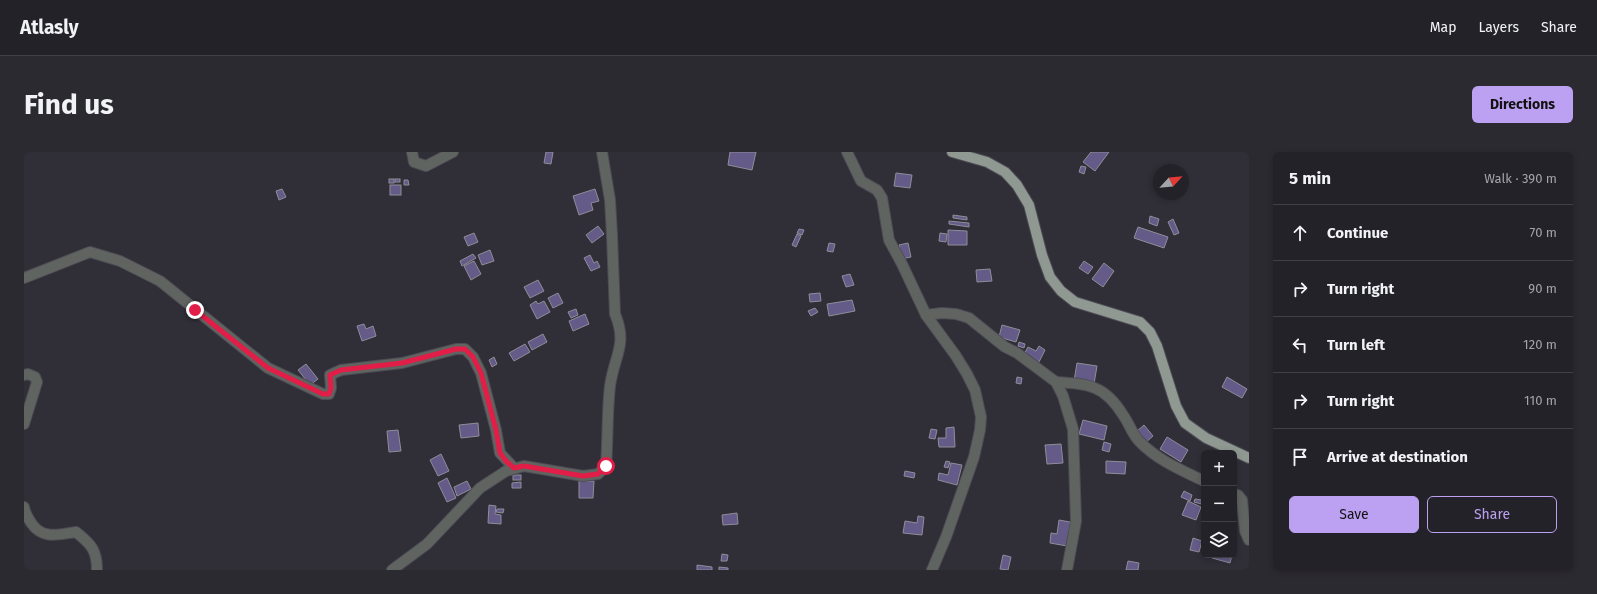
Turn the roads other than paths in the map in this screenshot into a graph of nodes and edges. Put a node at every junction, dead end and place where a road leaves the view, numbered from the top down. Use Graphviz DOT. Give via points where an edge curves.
graph roads {
  1 [pos="412,152"];
  2 [pos="453,152"];
  3 [pos="602,152"];
  4 [pos="848,152"];
  5 [pos="952,152"];
  6 [pos="24,278"];
  7 [pos="926,315"];
  8 [pos="24,375"];
  9 [pos="1056,382"];
  10 [pos="24,424"];
  11 [pos="1249,458"];
  12 [pos="514,468"];
  13 [pos="1201,480"];
  14 [pos="1237,495"];
  15 [pos="24,507"];
  16 [pos="1249,540"];
  17 [pos="97,570"];
  18 [pos="392,570"];
  19 [pos="932,570"];
  20 [pos="1067,570"];
  1 -- 2 [label="street" via="414,162 426,166"];
  3 -- 12 [label="street" via="610,200 615,314 621,335 610,384 606,466 598,474 583,476 524,466"];
  4 -- 7 [label="street" via="861,181 878,190 882,198 889,240"];
  5 -- 11 [label="main road" via="987,162 1005,172 1029,205 1050,277 1061,291 1076,302 1140,322 1150,332 1157,346 1176,406 1185,423 1206,438"];
  6 -- 12 [label="street" via="90,252 120,261 160,281 268,368 323,394 329,394 331,391 330,375 341,370 402,363 465,349 473,357 481,373 500,453"];
  7 -- 9 [label="street" via="942,313 969,318 1005,347"];
  7 -- 19 [label="street" via="967,374 975,390 981,418 974,457"];
  8 -- 10 [label="street" via="35,377 37,382"];
  9 -- 13 [label="street" via="1084,384 1110,397 1138,441 1160,459"];
  9 -- 20 [label="street" via="1073,429 1076,521"];
  12 -- 18 [label="street" via="480,488 427,544"];
  14 -- 16 [label="street" via="1242,500 1245,531"];
  15 -- 17 [label="street" via="25,515 36,530 45,535 76,532 92,546"];
}
